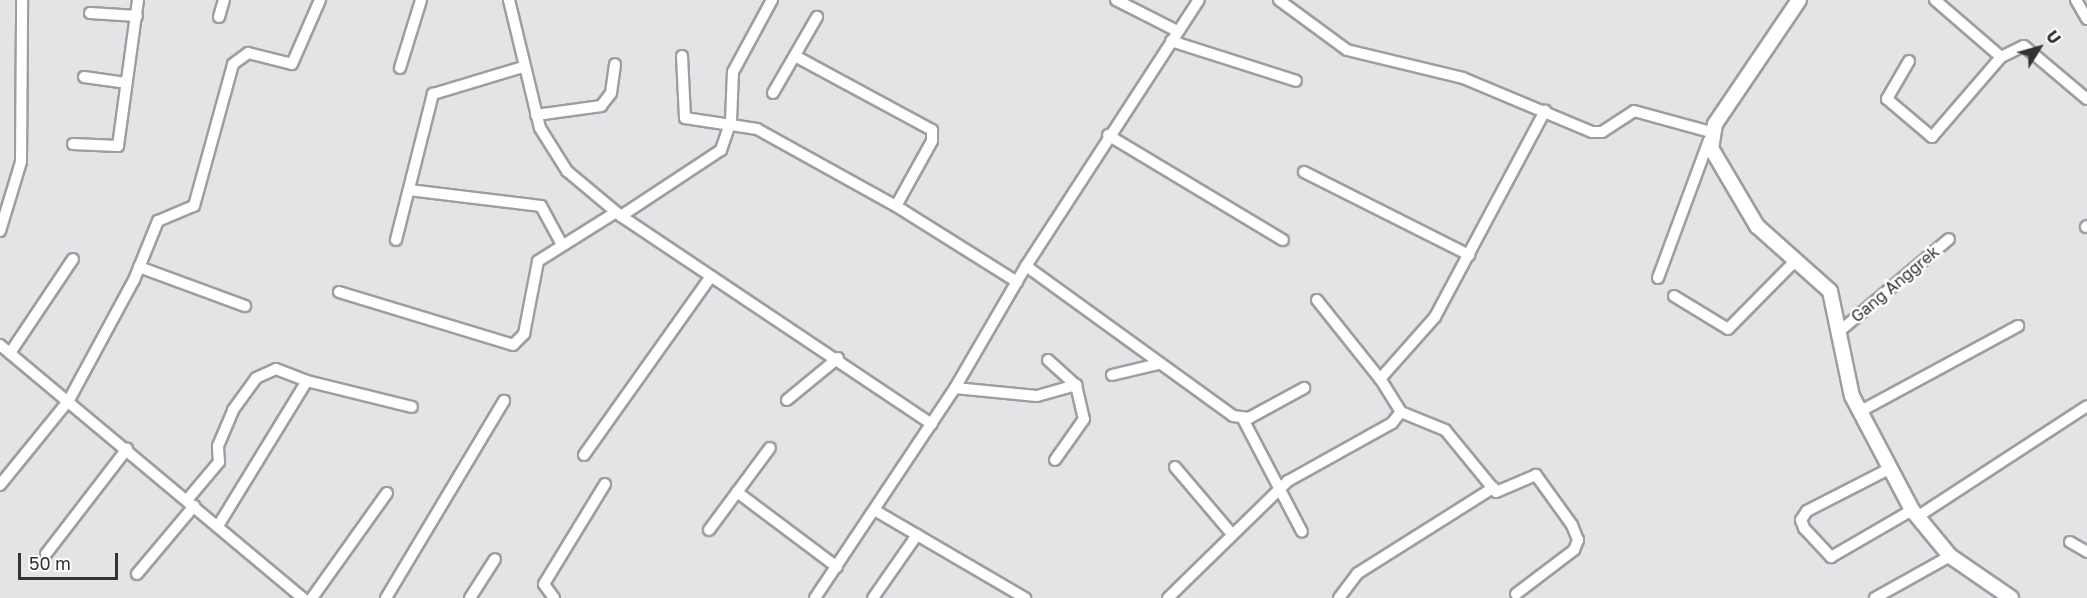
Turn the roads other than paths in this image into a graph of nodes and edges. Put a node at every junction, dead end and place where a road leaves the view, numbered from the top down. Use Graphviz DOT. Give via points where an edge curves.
graph roads {
  1 [pos="21,0"];
  2 [pos="138,0"];
  3 [pos="224,0"];
  4 [pos="320,0"];
  5 [pos="421,0"];
  6 [pos="509,0"];
  7 [pos="772,0"];
  8 [pos="1116,0"];
  9 [pos="1198,0"];
  10 [pos="1279,0"];
  11 [pos="1799,0"];
  12 [pos="1935,0"];
  13 [pos="2076,0"];
  14 [pos="90,13"];
  15 [pos="137,16"];
  16 [pos="219,17"];
  17 [pos="817,17"];
  18 [pos="2087,19"];
  19 [pos="1174,36"];
  20 [pos="682,56"];
  21 [pos="795,56"];
  22 [pos="2001,57"];
  23 [pos="1909,62"];
  24 [pos="615,64"];
  25 [pos="523,67"];
  26 [pos="400,68"];
  27 [pos="84,77"];
  28 [pos="1296,81"];
  29 [pos="126,83"];
  30 [pos="774,93"];
  31 [pos="2087,99"];
  32 [pos="1545,111"];
  33 [pos="536,115"];
  34 [pos="731,122"];
  35 [pos="1108,135"];
  36 [pos="1710,136"];
  37 [pos="73,144"];
  38 [pos="1304,172"];
  39 [pos="409,190"];
  40 [pos="896,206"];
  41 [pos="619,214"];
  42 [pos="0,231"];
  43 [pos="1949,239"];
  44 [pos="396,240"];
  45 [pos="1283,240"];
  46 [pos="561,243"];
  47 [pos="1469,255"];
  48 [pos="73,259"];
  49 [pos="1796,260"];
  50 [pos="1026,266"];
  51 [pos="139,267"];
  52 [pos="711,276"];
  53 [pos="1658,278"];
  54 [pos="1017,282"];
  55 [pos="339,292"];
  56 [pos="1674,296"];
  57 [pos="1317,300"];
  58 [pos="245,306"];
  59 [pos="2018,326"];
  60 [pos="1841,330"];
  61 [pos="0,345"];
  62 [pos="10,352"];
  63 [pos="838,358"];
  64 [pos="1048,360"];
  65 [pos="1158,364"];
  66 [pos="1112,375"];
  67 [pos="1380,379"];
  68 [pos="307,381"];
  69 [pos="1076,385"];
  70 [pos="1304,387"];
  71 [pos="955,388"];
  72 [pos="69,400"];
  73 [pos="504,400"];
  74 [pos="788,400"];
  75 [pos="2087,406"];
  76 [pos="412,407"];
  77 [pos="1401,412"];
  78 [pos="1859,412"];
  79 [pos="1243,420"];
  80 [pos="932,424"];
  81 [pos="770,448"];
  82 [pos="127,449"];
  83 [pos="584,455"];
  84 [pos="1055,460"];
  85 [pos="1174,467"];
  86 [pos="1887,470"];
  87 [pos="605,484"];
  88 [pos="0,485"];
  89 [pos="1493,488"];
  90 [pos="1276,490"];
  91 [pos="737,492"];
  92 [pos="387,493"];
  93 [pos="191,503"];
  94 [pos="876,511"];
  95 [pos="1915,514"];
  96 [pos="218,526"];
  97 [pos="709,530"];
  98 [pos="1302,532"];
  99 [pos="1231,533"];
  100 [pos="916,535"];
  101 [pos="2070,542"];
  102 [pos="2087,552"];
  103 [pos="46,554"];
  104 [pos="1950,556"];
  105 [pos="495,559"];
  106 [pos="837,567"];
  107 [pos="137,574"];
  108 [pos="1516,594"];
  109 [pos="2008,597"];
  110 [pos="303,598"];
  111 [pos="312,598"];
  112 [pos="386,598"];
  113 [pos="470,598"];
  114 [pos="554,598"];
  115 [pos="815,598"];
  116 [pos="873,598"];
  117 [pos="1025,598"];
  118 [pos="1168,598"];
  119 [pos="1339,598"];
  120 [pos="1875,598"];
  1 -- 42 [label="street" via="21,162"];
  2 -- 15 [label="street"];
  3 -- 16 [label="street"];
  4 -- 51 [label="street" via="292,64 248,53 233,64 194,206 188,213 163,215"];
  5 -- 26 [label="street"];
  6 -- 25 [label="street"];
  7 -- 34 [label="street" via="733,72"];
  8 -- 19 [label="street"];
  9 -- 19 [label="street"];
  10 -- 32 [label="street" via="1347,50 1463,78"];
  11 -- 36 [label="street"];
  12 -- 22 [label="street"];
  13 -- 18 [label="street"];
  14 -- 15 [label="street"];
  15 -- 29 [label="street"];
  17 -- 21 [label="street"];
  19 -- 28 [label="street"];
  19 -- 35 [label="street"];
  20 -- 34 [label="street" via="683,116"];
  21 -- 30 [label="street"];
  21 -- 40 [label="street" via="932,130 932,141"];
  22 -- 23 [label="street" via="1932,137 1887,99"];
  22 -- 31 [label="street" via="2024,46"];
  24 -- 33 [label="street" via="611,93 601,106"];
  25 -- 33 [label="street"];
  25 -- 39 [label="street" via="433,94"];
  27 -- 29 [label="street"];
  29 -- 37 [label="street" via="118,146"];
  32 -- 36 [label="street" via="1597,133 1634,111"];
  32 -- 47 [label="street"];
  33 -- 41 [label="street" via="567,171"];
  34 -- 40 [label="street" via="757,129"];
  34 -- 41 [label="street" via="716,155"];
  35 -- 45 [label="street"];
  35 -- 50 [label="street"];
  36 -- 49 [label="street" via="1757,226"];
  36 -- 53 [label="street"];
  38 -- 47 [label="street"];
  39 -- 44 [label="street"];
  39 -- 46 [label="street" via="541,206"];
  40 -- 54 [label="street"];
  41 -- 46 [label="street"];
  41 -- 52 [label="street"];
  43 -- 60 [label="street, Gang Anggrek"];
  46 -- 55 [label="street" via="534,269 524,334 513,345"];
  47 -- 67 [label="street" via="1435,317"];
  48 -- 62 [label="street"];
  49 -- 56 [label="street" via="1728,329"];
  49 -- 60 [label="street" via="1830,291"];
  50 -- 54 [label="street"];
  50 -- 65 [label="street"];
  51 -- 58 [label="street"];
  51 -- 72 [label="street"];
  52 -- 63 [label="street"];
  52 -- 83 [label="street"];
  54 -- 71 [label="street"];
  57 -- 67 [label="street"];
  59 -- 78 [label="street"];
  60 -- 78 [label="street"];
  61 -- 62 [label="street"];
  62 -- 72 [label="street"];
  63 -- 74 [label="street"];
  63 -- 80 [label="street"];
  64 -- 69 [label="street"];
  65 -- 66 [label="street"];
  65 -- 79 [label="street"];
  67 -- 77 [label="street"];
  68 -- 76 [label="street"];
  68 -- 93 [label="street" via="276,369 256,378 232,410 218,446 219,462"];
  68 -- 96 [label="street"];
  69 -- 71 [label="street" via="1037,396"];
  69 -- 84 [label="street" via="1083,426"];
  70 -- 79 [label="street"];
  71 -- 80 [label="street"];
  72 -- 82 [label="street"];
  72 -- 88 [label="street"];
  73 -- 112 [label="street"];
  75 -- 95 [label="street"];
  77 -- 89 [label="street" via="1438,424"];
  77 -- 90 [label="street" via="1392,423 1313,464"];
  78 -- 86 [label="street"];
  79 -- 90 [label="street"];
  80 -- 94 [label="street"];
  81 -- 91 [label="street"];
  82 -- 93 [label="street"];
  82 -- 103 [label="street"];
  85 -- 99 [label="street"];
  86 -- 95 [label="street"];
  86 -- 95 [label="street" via="1808,511 1801,520 1804,528 1831,557"];
  87 -- 114 [label="street" via="544,584"];
  89 -- 108 [label="street" via="1501,492 1536,475 1576,533 1574,550"];
  89 -- 119 [label="street" via="1358,573"];
  90 -- 98 [label="street"];
  90 -- 99 [label="street"];
  91 -- 97 [label="street"];
  91 -- 106 [label="street"];
  92 -- 111 [label="street"];
  93 -- 96 [label="street"];
  93 -- 107 [label="street"];
  94 -- 100 [label="street"];
  94 -- 106 [label="street"];
  95 -- 104 [label="street"];
  96 -- 110 [label="street"];
  99 -- 118 [label="street"];
  100 -- 116 [label="street"];
  100 -- 117 [label="street"];
  101 -- 102 [label="street"];
  104 -- 109 [label="street"];
  104 -- 120 [label="street"];
  105 -- 113 [label="street"];
  106 -- 115 [label="street"];
}
